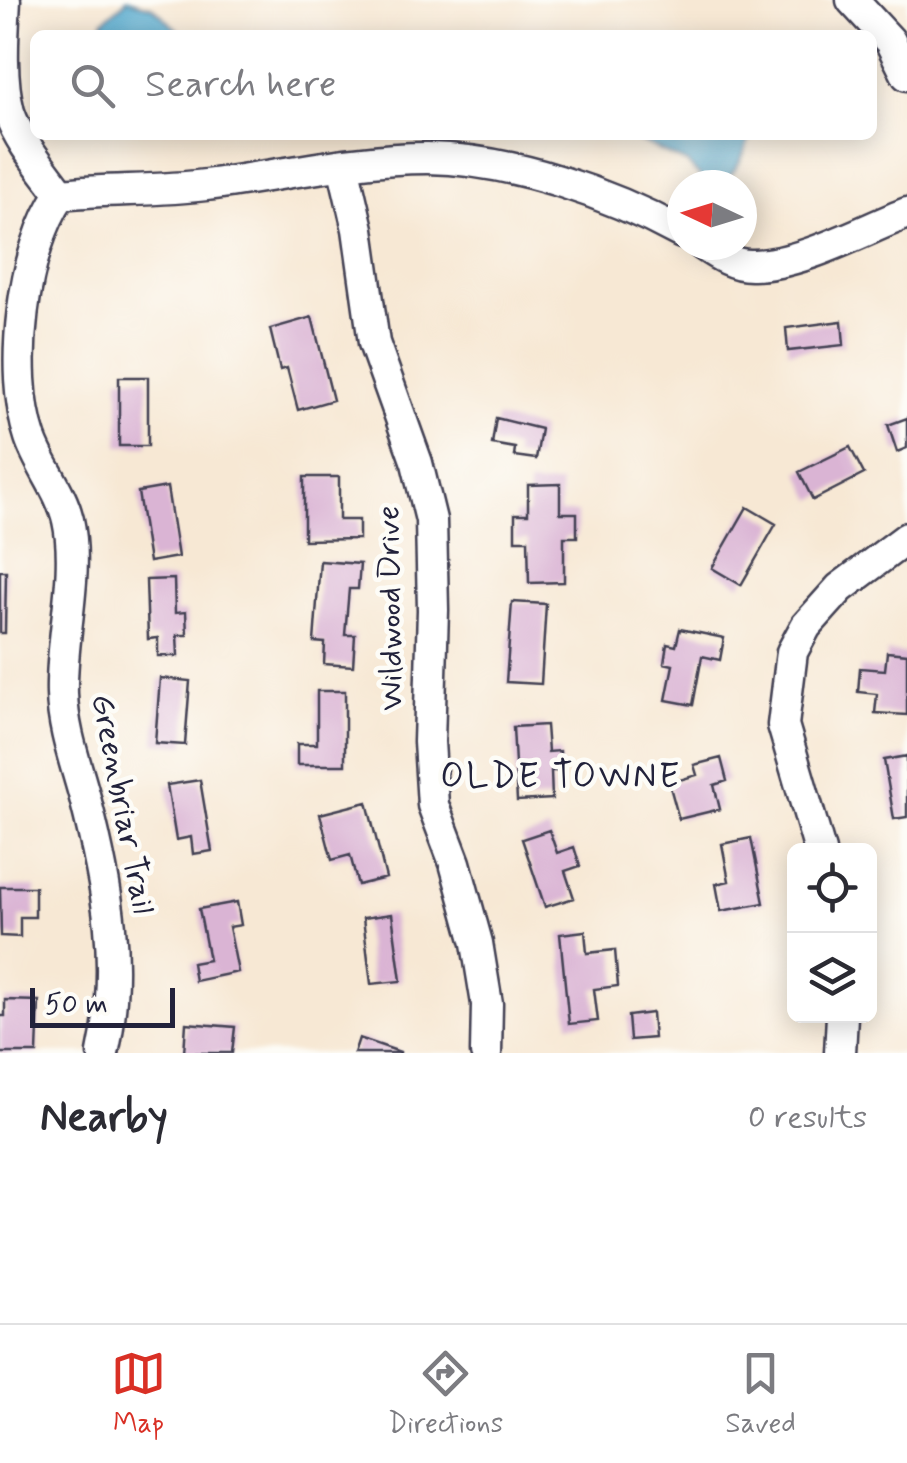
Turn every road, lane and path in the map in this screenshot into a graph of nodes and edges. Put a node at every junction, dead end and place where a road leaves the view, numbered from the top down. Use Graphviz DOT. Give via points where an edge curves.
graph roads {
  1 [pos="6,0"];
  2 [pos="852,0"];
  3 [pos="907,75"];
  4 [pos="343,165"];
  5 [pos="60,194"];
  6 [pos="907,213"];
  7 [pos="667,226"];
  8 [pos="730,260"];
  9 [pos="907,538"];
  10 [pos="818,843"];
  11 [pos="842,1023"];
  12 [pos="103,1053"];
  13 [pos="486,1053"];
  14 [pos="840,1053"];
  1 -- 5 [label="street" via="2,52 9,112"];
  2 -- 3 [label="street" via="890,41"];
  4 -- 5 [label="street" via="202,185"];
  4 -- 7 [label="street" via="428,158 504,168 582,187"];
  4 -- 13 [label="street, Wildwood Drive" via="374,343 431,520 433,805 484,975"];
  5 -- 12 [label="street, Greenbriar Trail" via="43,222 20,316 20,376 29,436 68,519 62,695 112,929 112,1010"];
  6 -- 8 [label="street" via="807,252 751,266"];
  9 -- 10 [label="street" via="840,588 792,652 783,725"];
  11 -- 14 [label="street"];
}
